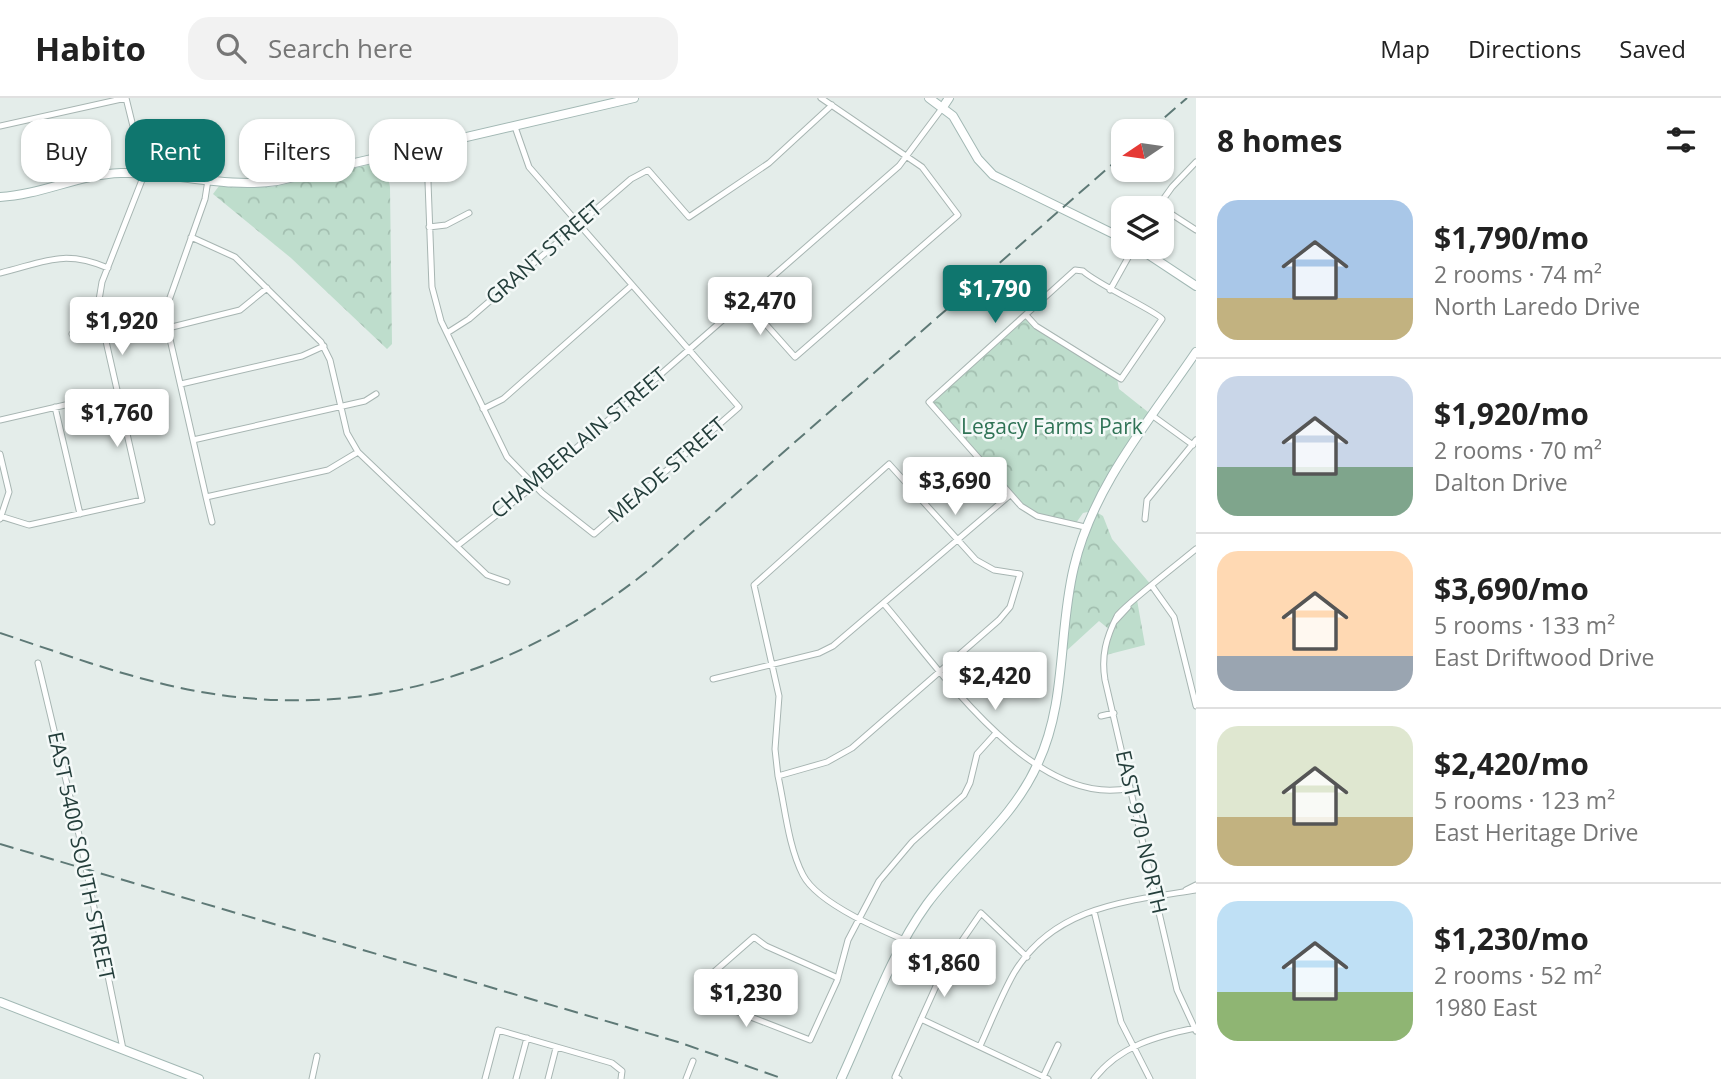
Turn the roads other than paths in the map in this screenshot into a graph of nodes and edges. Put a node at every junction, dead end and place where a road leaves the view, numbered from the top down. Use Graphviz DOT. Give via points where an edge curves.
graph roads {
  1 [pos="126,98"];
  2 [pos="634,98"];
  3 [pos="821,98"];
  4 [pos="929,98"];
  5 [pos="949,98"];
  6 [pos="832,105"];
  7 [pos="943,107"];
  8 [pos="131,119"];
  9 [pos="0,126"];
  10 [pos="515,127"];
  11 [pos="467,138"];
  12 [pos="908,157"];
  13 [pos="369,161"];
  14 [pos="1196,162"];
  15 [pos="125,173"];
  16 [pos="225,181"];
  17 [pos="141,182"];
  18 [pos="209,182"];
  19 [pos="428,182"];
  20 [pos="1167,196"];
  21 [pos="0,197"];
  22 [pos="469,213"];
  23 [pos="1174,217"];
  24 [pos="578,223"];
  25 [pos="429,226"];
  26 [pos="1196,230"];
  27 [pos="1111,233"];
  28 [pos="191,237"];
  29 [pos="1129,259"];
  30 [pos="1154,259"];
  31 [pos="108,268"];
  32 [pos="0,273"];
  33 [pos="632,285"];
  34 [pos="1196,286"];
  35 [pos="267,288"];
  36 [pos="1110,290"];
  37 [pos="744,300"];
  38 [pos="1026,315"];
  39 [pos="102,327"];
  40 [pos="168,328"];
  41 [pos="447,333"];
  42 [pos="72,334"];
  43 [pos="324,346"];
  44 [pos="689,349"];
  45 [pos="1196,352"];
  46 [pos="180,384"];
  47 [pos="117,393"];
  48 [pos="376,394"];
  49 [pos="55,407"];
  50 [pos="341,407"];
  51 [pos="483,410"];
  52 [pos="1153,416"];
  53 [pos="0,420"];
  54 [pos="193,440"];
  55 [pos="1194,442"];
  56 [pos="358,452"];
  57 [pos="0,454"];
  58 [pos="533,485"];
  59 [pos="1010,495"];
  60 [pos="206,497"];
  61 [pos="80,514"];
  62 [pos="0,517"];
  63 [pos="1145,519"];
  64 [pos="212,522"];
  65 [pos="1085,527"];
  66 [pos="957,540"];
  67 [pos="457,546"];
  68 [pos="1196,549"];
  69 [pos="507,582"];
  70 [pos="1152,586"];
  71 [pos="884,604"];
  72 [pos="38,663"];
  73 [pos="772,664"];
  74 [pos="1195,667"];
  75 [pos="1187,668"];
  76 [pos="941,670"];
  77 [pos="713,679"];
  78 [pos="1196,706"];
  79 [pos="1114,713"];
  80 [pos="1101,716"];
  81 [pos="996,733"];
  82 [pos="1037,766"];
  83 [pos="778,776"];
  84 [pos="1130,788"];
  85 [pos="1196,888"];
  86 [pos="1156,897"];
  87 [pos="1094,911"];
  88 [pos="859,918"];
  89 [pos="905,940"];
  90 [pos="1027,957"];
  91 [pos="949,959"];
  92 [pos="838,978"];
  93 [pos="0,1002"];
  94 [pos="921,1018"];
  95 [pos="1195,1029"];
  96 [pos="527,1038"];
  97 [pos="1058,1045"];
  98 [pos="980,1046"];
  99 [pos="1132,1047"];
  100 [pos="556,1048"];
  101 [pos="123,1049"];
  102 [pos="317,1056"];
  103 [pos="693,1060"];
  104 [pos="687,1077"];
  105 [pos="897,1078"];
  106 [pos="1045,1078"];
  107 [pos="199,1079"];
  108 [pos="312,1079"];
  109 [pos="485,1079"];
  110 [pos="516,1079"];
  111 [pos="548,1079"];
  112 [pos="621,1079"];
  113 [pos="695,1079"];
  114 [pos="841,1079"];
  115 [pos="1094,1079"];
  116 [pos="1150,1079"];
  1 -- 8 [label="street"];
  1 -- 9 [label="street"];
  2 -- 10 [label="street"];
  3 -- 6 [label="street"];
  4 -- 7 [label="street"];
  5 -- 7 [label="street"];
  6 -- 12 [label="street"];
  6 -- 24 [label="street, GRANT STREET" via="769,163 689,217 648,170"];
  7 -- 12 [label="street, CHAMBERLAIN STREET"];
  7 -- 27 [label="street" via="993,175"];
  10 -- 11 [label="street"];
  10 -- 24 [label="street" via="529,167"];
  12 -- 37 [label="street, CHAMBERLAIN STREET"];
  12 -- 37 [label="street" via="931,177 958,215 795,357"];
  13 -- 16 [label="street" via="277,181"];
  14 -- 20 [label="street"];
  15 -- 21 [label="street"];
  17 -- 31 [label="street"];
  18 -- 28 [label="street"];
  19 -- 25 [label="street"];
  22 -- 25 [label="street" via="446,225"];
  23 -- 26 [label="street"];
  24 -- 33 [label="street"];
  24 -- 41 [label="street, GRANT STREET" via="469,320"];
  25 -- 41 [label="street" via="433,297"];
  28 -- 35 [label="street" via="230,253"];
  28 -- 40 [label="street" via="169,292"];
  29 -- 36 [label="street"];
  30 -- 34 [label="street"];
  31 -- 32 [label="street" via="74,256"];
  31 -- 39 [label="street" via="98,300"];
  33 -- 44 [label="street"];
  33 -- 51 [label="street" via="503,399"];
  35 -- 40 [label="street" via="240,310"];
  35 -- 43 [label="street"];
  36 -- 38 [label="street" via="1078,270"];
  36 -- 38 [label="street" via="1163,319 1121,379 1036,326"];
  37 -- 44 [label="street, CHAMBERLAIN STREET"];
  38 -- 59 [label="street" via="929,402"];
  39 -- 42 [label="street"];
  39 -- 47 [label="street"];
  40 -- 46 [label="street"];
  41 -- 51 [label="street"];
  43 -- 46 [label="street" via="302,356"];
  43 -- 50 [label="street"];
  44 -- 58 [label="street, CHAMBERLAIN STREET"];
  44 -- 58 [label="street, MEADE STREET" via="739,407 594,534"];
  45 -- 52 [label="street"];
  46 -- 54 [label="street"];
  47 -- 49 [label="street"];
  47 -- 61 [label="street" via="142,500"];
  48 -- 50 [label="street"];
  49 -- 53 [label="street"];
  49 -- 61 [label="street"];
  50 -- 54 [label="street"];
  50 -- 56 [label="street" via="347,433"];
  51 -- 58 [label="street" via="507,457"];
  52 -- 55 [label="street"];
  52 -- 65 [label="street"];
  54 -- 60 [label="street"];
  55 -- 63 [label="street" via="1147,500"];
  56 -- 60 [label="street" via="328,471"];
  56 -- 67 [label="street"];
  57 -- 62 [label="street" via="9,492"];
  58 -- 67 [label="street, CHAMBERLAIN STREET"];
  59 -- 65 [label="street" via="1029,513"];
  59 -- 66 [label="street"];
  60 -- 64 [label="street"];
  61 -- 62 [label="street" via="29,525"];
  65 -- 82 [label="street" via="1070,583 1050,735"];
  66 -- 71 [label="street"];
  66 -- 73 [label="street" via="889,464 754,585"];
  66 -- 76 [label="street" via="985,566 1020,574 1010,607"];
  67 -- 69 [label="street" via="490,578"];
  68 -- 70 [label="street"];
  70 -- 75 [label="street" via="1174,617"];
  70 -- 79 [label="street, EAST 970 NORTH" via="1110,629 1104,669"];
  71 -- 73 [label="street" via="833,646"];
  71 -- 76 [label="street"];
  72 -- 101 [label="street, EAST 5400 SOUTH STREET"];
  73 -- 77 [label="street"];
  73 -- 83 [label="street" via="779,696"];
  74 -- 75 [label="street"];
  75 -- 78 [label="street"];
  76 -- 81 [label="street"];
  76 -- 83 [label="street" via="840,756"];
  79 -- 80 [label="street"];
  79 -- 84 [label="street, EAST 970 NORTH"];
  81 -- 82 [label="street"];
  81 -- 88 [label="street" via="977,754 964,795 890,865"];
  82 -- 84 [label="street" via="1085,788"];
  82 -- 89 [label="street" via="1012,808 935,894"];
  83 -- 88 [label="street" via="803,875 825,900"];
  84 -- 86 [label="street, EAST 970 NORTH"];
  85 -- 86 [label="street"];
  86 -- 87 [label="street"];
  86 -- 95 [label="street, EAST 970 NORTH" via="1177,990"];
  87 -- 90 [label="street" via="1063,922"];
  87 -- 99 [label="street" via="1115,1003"];
  88 -- 89 [label="street"];
  88 -- 92 [label="street"];
  89 -- 91 [label="street"];
  89 -- 114 [label="street"];
  90 -- 91 [label="street" via="981,913"];
  90 -- 98 [label="street" via="1013,975"];
  91 -- 94 [label="street"];
  92 -- 92 [label="street" via="810,1040 707,1000 702,994 706,979 754,937"];
  93 -- 101 [label="street"];
  94 -- 98 [label="street"];
  94 -- 105 [label="street"];
  95 -- 99 [label="street"];
  96 -- 100 [label="street"];
  96 -- 109 [label="street" via="498,1030"];
  96 -- 110 [label="street"];
  97 -- 106 [label="street"];
  98 -- 106 [label="street"];
  99 -- 115 [label="street"];
  99 -- 116 [label="street"];
  100 -- 111 [label="street"];
  100 -- 112 [label="street" via="618,1066"];
  101 -- 107 [label="street"];
  102 -- 108 [label="street"];
  103 -- 104 [label="street"];
  104 -- 113 [label="street"];
}
